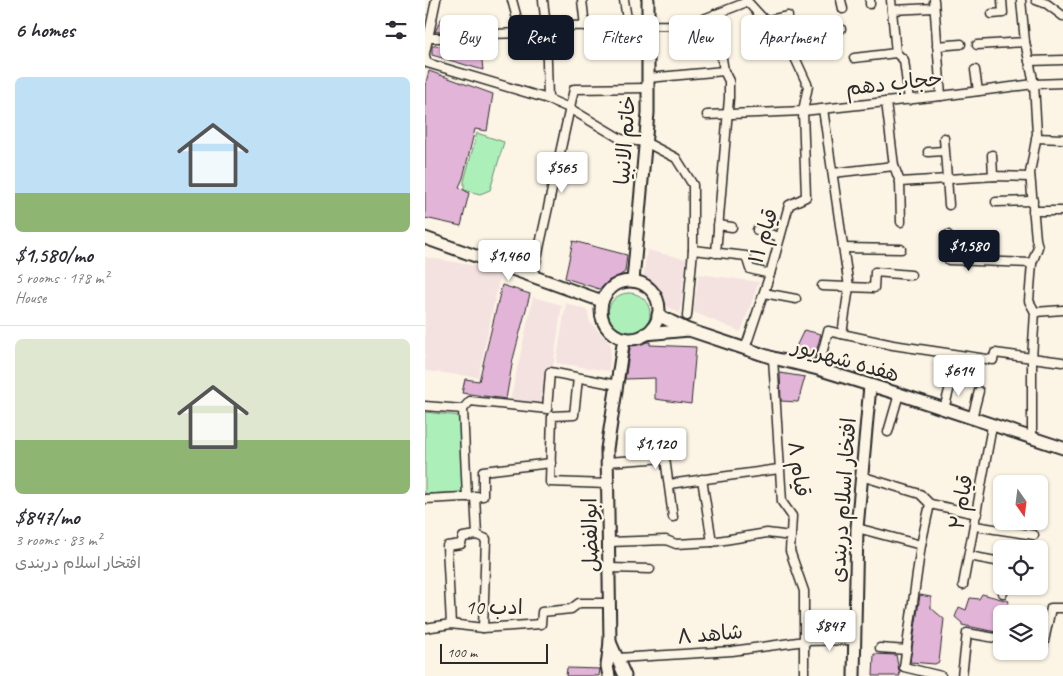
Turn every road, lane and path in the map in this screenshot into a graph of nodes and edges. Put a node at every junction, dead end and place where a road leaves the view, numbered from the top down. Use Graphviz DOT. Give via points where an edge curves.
graph roads {
  1 [pos="436,0"];
  2 [pos="512,0"];
  3 [pos="543,0"];
  4 [pos="582,0"];
  5 [pos="624,0"];
  6 [pos="648,0"];
  7 [pos="841,0"];
  8 [pos="891,0"];
  9 [pos="1002,0"];
  10 [pos="1021,0"];
  11 [pos="1036,0"];
  12 [pos="746,1"];
  13 [pos="934,4"];
  14 [pos="843,9"];
  15 [pos="892,10"];
  16 [pos="715,14"];
  17 [pos="992,14"];
  18 [pos="516,15"];
  19 [pos="545,15"];
  20 [pos="626,15"];
  21 [pos="648,15"];
  22 [pos="759,15"];
  23 [pos="1063,16"];
  24 [pos="584,17"];
  25 [pos="659,25"];
  26 [pos="508,34"];
  27 [pos="1025,42"];
  28 [pos="961,44"];
  29 [pos="977,45"];
  30 [pos="937,46"];
  31 [pos="426,47"];
  32 [pos="896,53"];
  33 [pos="854,58"];
  34 [pos="547,60"];
  35 [pos="648,60"];
  36 [pos="796,60"];
  37 [pos="1063,60"];
  38 [pos="1029,61"];
  39 [pos="975,70"];
  40 [pos="724,71"];
  41 [pos="648,83"];
  42 [pos="1063,83"];
  43 [pos="1034,84"];
  44 [pos="978,90"];
  45 [pos="941,96"];
  46 [pos="548,99"];
  47 [pos="909,100"];
  48 [pos="886,102"];
  49 [pos="569,108"];
  50 [pos="823,109"];
  51 [pos="803,111"];
  52 [pos="728,114"];
  53 [pos="707,115"];
  54 [pos="944,138"];
  55 [pos="1036,138"];
  56 [pos="1063,139"];
  57 [pos="645,142"];
  58 [pos="944,150"];
  59 [pos="928,152"];
  60 [pos="992,155"];
  61 [pos="895,166"];
  62 [pos="833,173"];
  63 [pos="996,176"];
  64 [pos="1030,177"];
  65 [pos="948,179"];
  66 [pos="900,182"];
  67 [pos="1033,201"];
  68 [pos="996,202"];
  69 [pos="949,205"];
  70 [pos="1033,211"];
  71 [pos="1063,211"];
  72 [pos="901,222"];
  73 [pos="718,225"];
  74 [pos="732,227"];
  75 [pos="757,230"];
  76 [pos="947,235"];
  77 [pos="779,237"];
  78 [pos="425,238"];
  79 [pos="843,248"];
  80 [pos="901,248"];
  81 [pos="693,250"];
  82 [pos="716,253"];
  83 [pos="1032,263"];
  84 [pos="770,274"];
  85 [pos="911,275"];
  86 [pos="533,276"];
  87 [pos="633,282"];
  88 [pos="822,286"];
  89 [pos="849,287"];
  90 [pos="764,293"];
  91 [pos="796,299"];
  92 [pos="602,301"];
  93 [pos="1063,310"];
  94 [pos="1035,312"];
  95 [pos="658,315"];
  96 [pos="687,316"];
  97 [pos="689,330"];
  98 [pos="645,334"];
  99 [pos="842,334"];
  100 [pos="624,338"];
  101 [pos="745,349"];
  102 [pos="773,358"];
  103 [pos="1032,358"];
  104 [pos="1062,362"];
  105 [pos="818,370"];
  106 [pos="578,378"];
  107 [pos="952,379"];
  108 [pos="617,385"];
  109 [pos="870,386"];
  110 [pos="979,391"];
  111 [pos="899,394"];
  112 [pos="425,406"];
  113 [pos="547,408"];
  114 [pos="463,409"];
  115 [pos="944,409"];
  116 [pos="553,416"];
  117 [pos="972,418"];
  118 [pos="992,426"];
  119 [pos="888,432"];
  120 [pos="1032,438"];
  121 [pos="1063,448"];
  122 [pos="607,462"];
  123 [pos="551,463"];
  124 [pos="779,469"];
  125 [pos="861,476"];
  126 [pos="701,479"];
  127 [pos="608,484"];
  128 [pos="669,484"];
  129 [pos="471,496"];
  130 [pos="425,499"];
  131 [pos="930,504"];
  132 [pos="977,514"];
  133 [pos="673,517"];
  134 [pos="975,526"];
  135 [pos="857,528"];
  136 [pos="477,534"];
  137 [pos="1034,535"];
  138 [pos="791,536"];
  139 [pos="609,542"];
  140 [pos="712,542"];
  141 [pos="921,545"];
  142 [pos="969,556"];
  143 [pos="993,560"];
  144 [pos="609,568"];
  145 [pos="649,569"];
  146 [pos="963,585"];
  147 [pos="610,603"];
  148 [pos="1063,608"];
  149 [pos="1048,622"];
  150 [pos="451,624"];
  151 [pos="425,628"];
  152 [pos="483,628"];
  153 [pos="993,638"];
  154 [pos="855,640"];
  155 [pos="805,641"];
  156 [pos="610,642"];
  157 [pos="880,648"];
  158 [pos="907,650"];
  159 [pos="618,658"];
  160 [pos="925,674"];
  161 [pos="609,676"];
  162 [pos="625,676"];
  163 [pos="804,676"];
  164 [pos="855,676"];
  165 [pos="941,676"];
  166 [pos="962,676"];
  1 -- 31 [label="street"];
  2 -- 18 [label="street"];
  3 -- 19 [label="street"];
  4 -- 24 [label="street"];
  5 -- 20 [label="street"];
  6 -- 21 [label="main road, خاتم الانبیا"];
  7 -- 14 [label="street"];
  8 -- 15 [label="street"];
  9 -- 17 [label="street" via="1003,13"];
  10 -- 27 [label="street"];
  11 -- 23 [label="street"];
  12 -- 16 [label="street"];
  12 -- 22 [label="street"];
  13 -- 15 [label="street"];
  13 -- 30 [label="street"];
  15 -- 32 [label="street"];
  16 -- 25 [label="street" via="688,25"];
  16 -- 40 [label="street"];
  26 -- 31 [label="street" via="489,34"];
  27 -- 29 [label="street"];
  27 -- 38 [label="street"];
  28 -- 30 [label="street"];
  30 -- 45 [label="street"];
  31 -- 46 [label="street" via="427,63"];
  32 -- 33 [label="street"];
  32 -- 47 [label="street" via="904,60"];
  34 -- 46 [label="street"];
  35 -- 41 [label="main road, خاتم الانبیا"];
  36 -- 51 [label="street" via="808,86"];
  37 -- 38 [label="street"];
  38 -- 43 [label="street"];
  39 -- 44 [label="street"];
  40 -- 41 [label="street"];
  40 -- 52 [label="street" via="729,81"];
  41 -- 49 [label="street" via="574,89"];
  41 -- 57 [label="main road, خاتم الانبیا"];
  42 -- 43 [label="street, حجاب دهم"];
  43 -- 44 [label="street, حجاب دهم"];
  43 -- 55 [label="street"];
  44 -- 45 [label="street, حجاب دهم"];
  45 -- 47 [label="street, حجاب دهم"];
  46 -- 49 [label="street"];
  47 -- 48 [label="street, حجاب دهم"];
  48 -- 50 [label="street, حجاب دهم"];
  48 -- 61 [label="street"];
  49 -- 57 [label="street" via="621,138"];
  49 -- 86 [label="street"];
  50 -- 51 [label="street, حجاب دهم"];
  50 -- 62 [label="street"];
  51 -- 52 [label="street, حجاب دهم"];
  51 -- 77 [label="street, قیام ۱۱" via="806,197 789,205"];
  52 -- 53 [label="street, حجاب دهم"];
  52 -- 73 [label="street"];
  54 -- 58 [label="street"];
  55 -- 56 [label="street"];
  55 -- 64 [label="street"];
  57 -- 81 [label="street" via="676,158 693,185"];
  57 -- 87 [label="main road, خاتم الانبیا"];
  58 -- 59 [label="street"];
  58 -- 65 [label="street"];
  60 -- 63 [label="street" via="993,176"];
  61 -- 62 [label="street"];
  61 -- 66 [label="street"];
  62 -- 79 [label="street"];
  63 -- 64 [label="street"];
  63 -- 65 [label="street"];
  64 -- 67 [label="street"];
  65 -- 66 [label="street"];
  65 -- 69 [label="street"];
  66 -- 72 [label="street"];
  67 -- 68 [label="street"];
  67 -- 70 [label="street"];
  70 -- 71 [label="street"];
  70 -- 83 [label="street" via="1038,247"];
  73 -- 74 [label="street"];
  73 -- 82 [label="street"];
  75 -- 77 [label="street"];
  76 -- 83 [label="street" via="949,260"];
  77 -- 84 [label="street, قیام ۱۱"];
  78 -- 86 [label="main road"];
  79 -- 80 [label="street"];
  79 -- 89 [label="street"];
  81 -- 82 [label="street"];
  81 -- 96 [label="street"];
  82 -- 84 [label="street" via="746,256 750,270"];
  83 -- 94 [label="street" via="1029,301"];
  84 -- 90 [label="street, قیام ۱۱"];
  85 -- 89 [label="street" via="875,272 874,288"];
  86 -- 92 [label="main road"];
  87 -- 92 [label="main road" via="614,286"];
  87 -- 95 [label="main road" via="650,289 658,306"];
  88 -- 89 [label="street"];
  89 -- 99 [label="street"];
  90 -- 91 [label="street"];
  90 -- 101 [label="street, قیام ۱۱"];
  92 -- 100 [label="main road" via="603,320 615,335"];
  93 -- 94 [label="street"];
  94 -- 103 [label="street"];
  95 -- 97 [label="main road"];
  95 -- 98 [label="main road" via="655,324"];
  97 -- 98 [label="main road, هفده شهریور"];
  97 -- 101 [label="main road, هفده شهریور"];
  98 -- 100 [label="main road"];
  99 -- 103 [label="street" via="993,360 995,354"];
  99 -- 105 [label="street" via="828,331"];
  100 -- 108 [label="main road, ابوالفضل"];
  101 -- 102 [label="main road, هفده شهریور"];
  102 -- 105 [label="main road, هفده شهریور"];
  102 -- 124 [label="street, قیام ۸"];
  103 -- 104 [label="street"];
  103 -- 120 [label="street"];
  105 -- 109 [label="main road, هفده شهریور"];
  106 -- 108 [label="street"];
  106 -- 113 [label="street" via="550,372"];
  106 -- 116 [label="street" via="574,415"];
  107 -- 115 [label="street"];
  108 -- 122 [label="main road, ابوالفضل"];
  109 -- 111 [label="main road, هفده شهریور"];
  109 -- 125 [label="main road, افتخار اسلام دربندی"];
  110 -- 117 [label="street"];
  111 -- 115 [label="main road, هفده شهریور"];
  111 -- 119 [label="street"];
  112 -- 114 [label="street"];
  113 -- 114 [label="street" via="470,401"];
  113 -- 116 [label="street"];
  114 -- 129 [label="street"];
  115 -- 117 [label="main road, هفده شهریور"];
  116 -- 123 [label="street"];
  117 -- 118 [label="main road, هفده شهریور"];
  118 -- 120 [label="main road, هفده شهریور"];
  118 -- 132 [label="street, قیام ۲"];
  120 -- 121 [label="main road, هفده شهریور"];
  122 -- 127 [label="main road, ابوالفضل"];
  122 -- 128 [label="street" via="665,458"];
  123 -- 127 [label="street" via="550,482"];
  123 -- 129 [label="street" via="483,471 483,496"];
  124 -- 126 [label="street"];
  124 -- 138 [label="street, قیام ۸" via="782,502 792,516"];
  125 -- 131 [label="street" via="920,494"];
  125 -- 135 [label="main road, افتخار اسلام دربندی"];
  126 -- 128 [label="street"];
  126 -- 140 [label="street"];
  127 -- 139 [label="main road, ابوالفضل"];
  128 -- 133 [label="street"];
  129 -- 130 [label="street"];
  129 -- 136 [label="street"];
  131 -- 132 [label="street"];
  131 -- 141 [label="street"];
  132 -- 134 [label="street, قیام ۲"];
  134 -- 137 [label="street"];
  134 -- 142 [label="street, قیام ۲"];
  135 -- 141 [label="street"];
  135 -- 154 [label="main road, افتخار اسلام دربندی"];
  136 -- 150 [label="street" via="463,537 461,544 447,546"];
  136 -- 152 [label="street" via="486,539"];
  138 -- 140 [label="street" via="767,534"];
  138 -- 155 [label="street, قیام ۸" via="790,551 803,591"];
  139 -- 140 [label="street"];
  139 -- 144 [label="main road, ابوالفضل"];
  141 -- 158 [label="street"];
  142 -- 143 [label="street"];
  142 -- 146 [label="street, قیام ۲"];
  144 -- 145 [label="street"];
  144 -- 147 [label="main road, ابوالفضل"];
  147 -- 152 [label="street, ادب 10" via="579,603 571,609 542,612 541,624"];
  147 -- 156 [label="main road, ابوالفضل"];
  148 -- 149 [label="street" via="1051,608"];
  150 -- 151 [label="street, ادب 10"];
  150 -- 152 [label="street, ادب 10"];
  153 -- 166 [label="street" via="967,633"];
  154 -- 155 [label="street, شاهد ۸"];
  154 -- 164 [label="main road, افتخار اسلام دربندی"];
  155 -- 159 [label="street, شاهد ۸" via="732,651"];
  155 -- 163 [label="street, قیام ۸"];
  156 -- 159 [label="main road"];
  156 -- 161 [label="main road, ابوالفضل"];
  157 -- 158 [label="street"];
  158 -- 160 [label="street" via="904,667"];
  159 -- 162 [label="main road"];
  160 -- 165 [label="street"];
}
